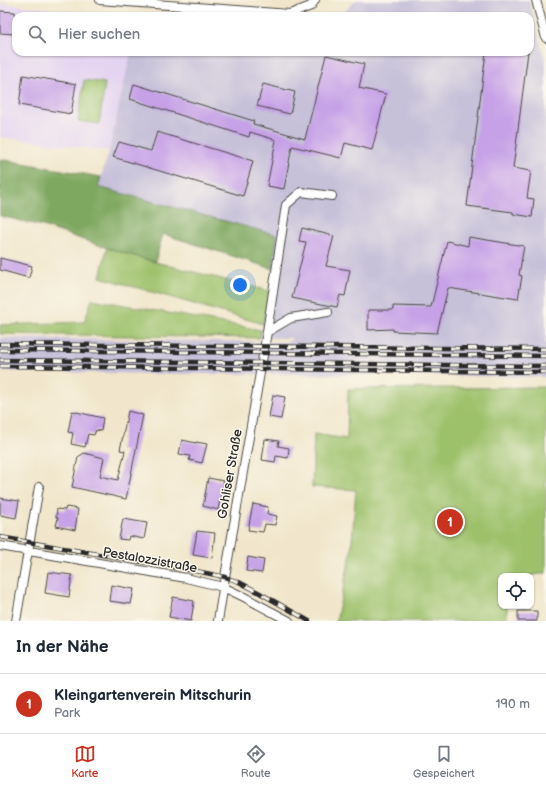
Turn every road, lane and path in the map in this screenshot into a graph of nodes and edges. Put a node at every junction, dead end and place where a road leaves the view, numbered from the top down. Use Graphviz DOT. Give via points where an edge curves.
graph roads {
  1 [pos="100,0"];
  2 [pos="315,0"];
  3 [pos="536,0"];
  4 [pos="263,12"];
  5 [pos="295,12"];
  6 [pos="546,38"];
  7 [pos="332,196"];
  8 [pos="328,312"];
  9 [pos="267,332"];
  10 [pos="40,487"];
  11 [pos="0,546"];
  12 [pos="29,551"];
  13 [pos="223,587"];
  14 [pos="16,621"];
  15 [pos="218,621"];
  16 [pos="289,621"];
  1 -- 4 [label="street"];
  2 -- 5 [label="street" via="311,6"];
  3 -- 6 [label="street"];
  7 -- 9 [label="street, Gohliser Straße" via="301,192 286,205"];
  8 -- 9 [label="street" via="291,318"];
  9 -- 13 [label="street, Gohliser Straße"];
  10 -- 12 [label="street"];
  11 -- 12 [label="street, Pestalozzistraße"];
  12 -- 13 [label="street, Pestalozzistraße" via="186,578"];
  12 -- 14 [label="street"];
  13 -- 15 [label="street, Gohliser Straße"];
  13 -- 16 [label="street, Pestalozzistraße"];
}
